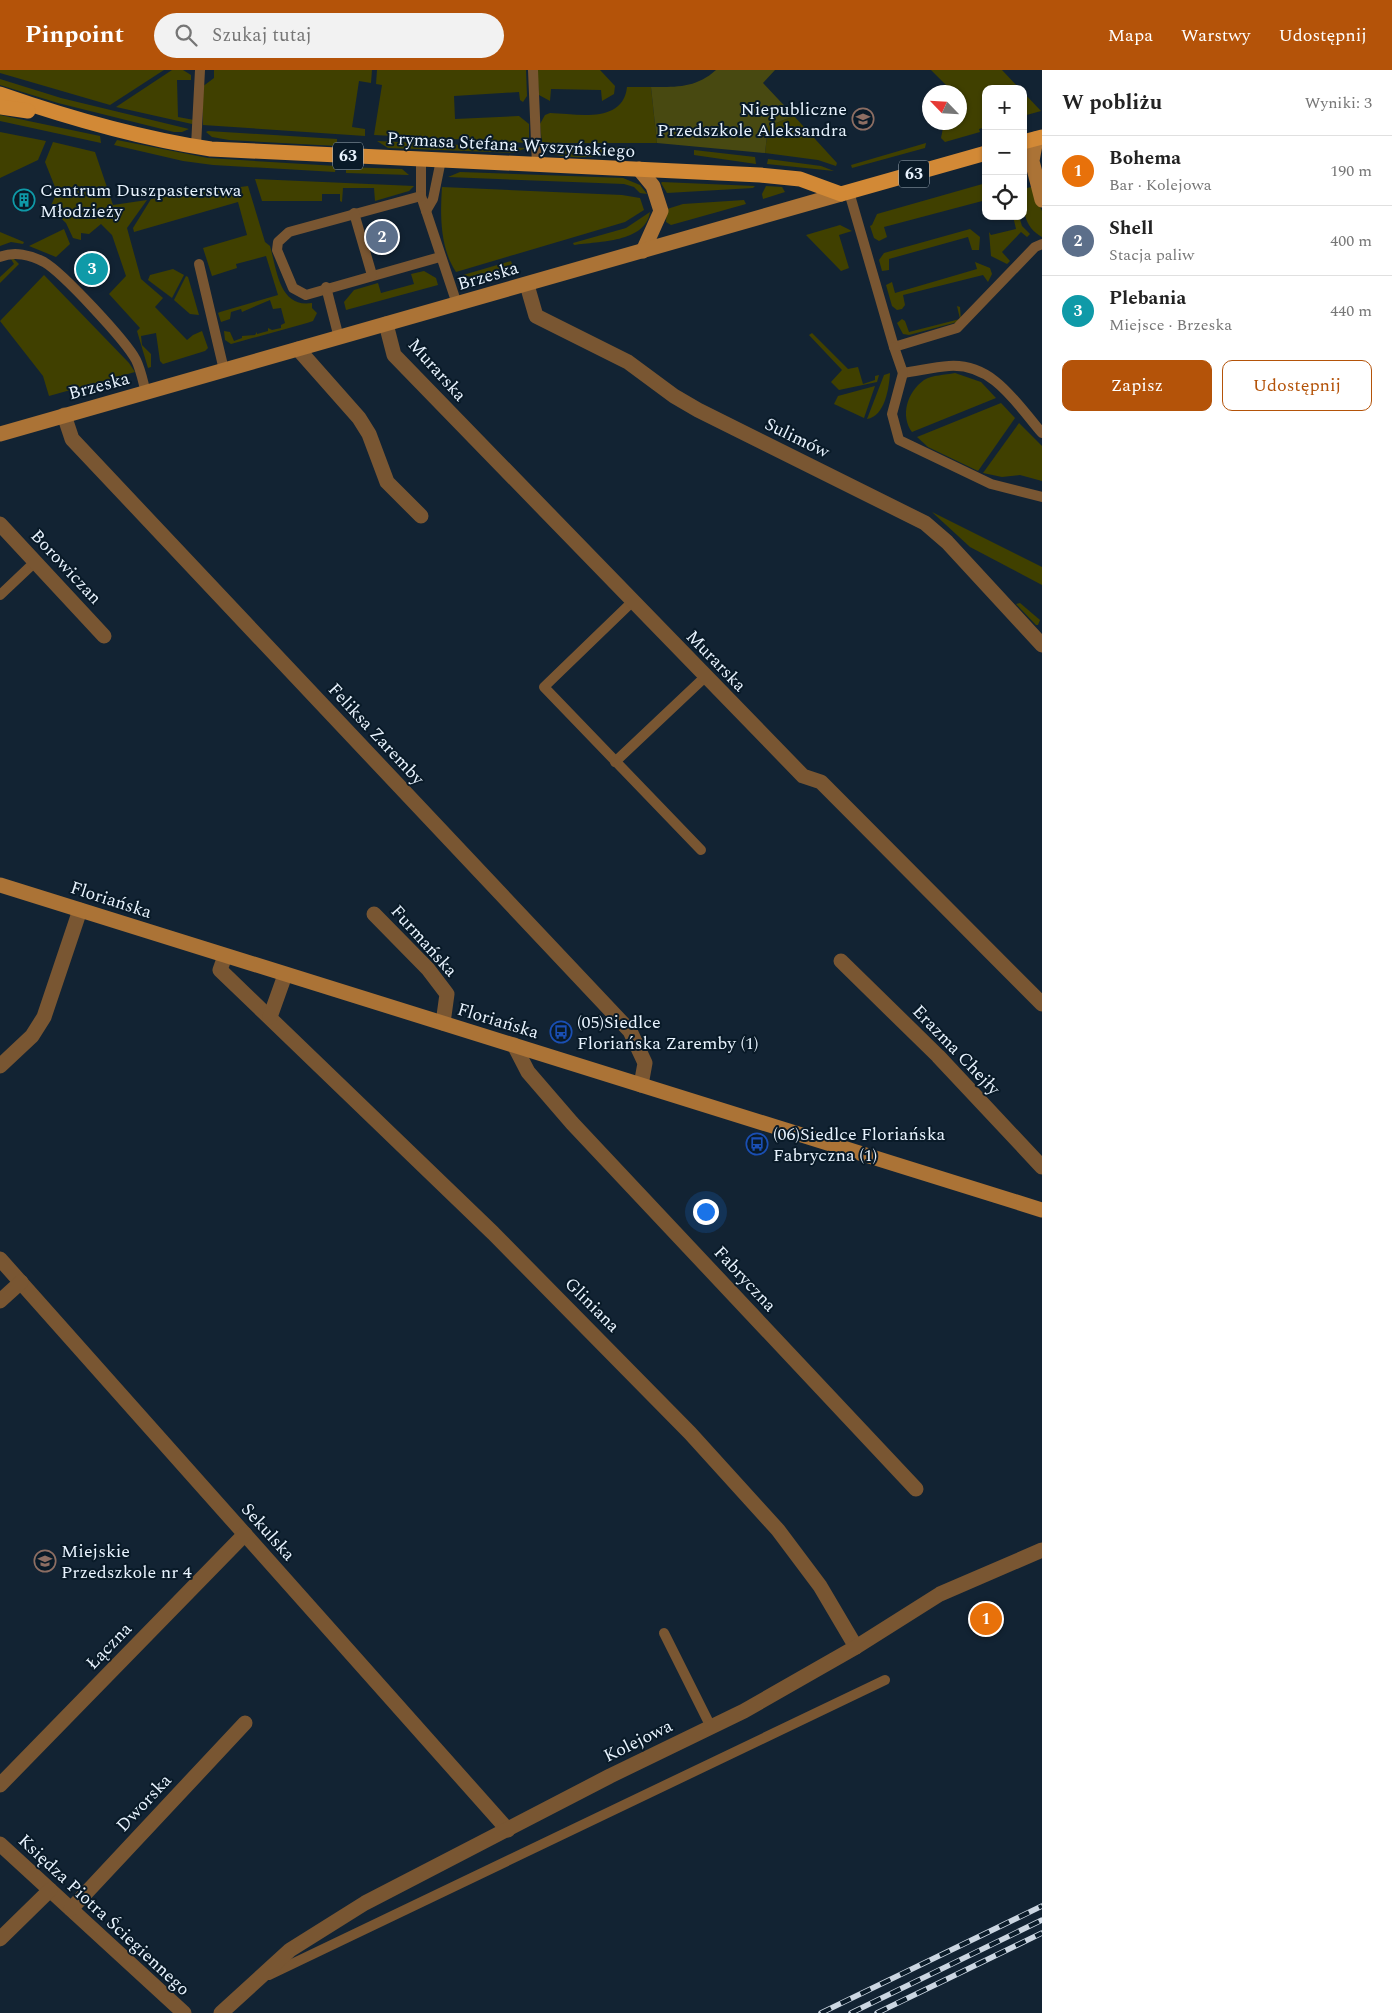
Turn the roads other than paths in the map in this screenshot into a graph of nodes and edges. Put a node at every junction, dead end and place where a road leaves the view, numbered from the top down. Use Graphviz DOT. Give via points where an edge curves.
graph roads {
  1 [pos="200,70"];
  2 [pos="533,70"];
  3 [pos="0,94"];
  4 [pos="0,107"];
  5 [pos="60,115"];
  6 [pos="1036,141"];
  7 [pos="196,146"];
  8 [pos="982,154"];
  9 [pos="420,160"];
  10 [pos="441,160"];
  11 [pos="537,165"];
  12 [pos="639,169"];
  13 [pos="845,193"];
  14 [pos="421,196"];
  15 [pos="1042,200"];
  16 [pos="426,211"];
  17 [pos="354,213"];
  18 [pos="1042,244"];
  19 [pos="643,251"];
  20 [pos="0,257"];
  21 [pos="440,257"];
  22 [pos="199,264"];
  23 [pos="372,275"];
  24 [pos="526,285"];
  25 [pos="326,288"];
  26 [pos="457,304"];
  27 [pos="386,324"];
  28 [pos="339,338"];
  29 [pos="894,347"];
  30 [pos="298,350"];
  31 [pos="224,370"];
  32 [pos="903,374"];
  33 [pos="146,393"];
  34 [pos="64,415"];
  35 [pos="1042,433"];
  36 [pos="0,434"];
  37 [pos="1042,497"];
  38 [pos="421,516"];
  39 [pos="0,524"];
  40 [pos="35,562"];
  41 [pos="0,595"];
  42 [pos="632,602"];
  43 [pos="104,636"];
  44 [pos="1042,645"];
  45 [pos="705,677"];
  46 [pos="615,762"];
  47 [pos="701,850"];
  48 [pos="0,885"];
  49 [pos="80,910"];
  50 [pos="374,914"];
  51 [pos="841,961"];
  52 [pos="222,963"];
  53 [pos="285,975"];
  54 [pos="1042,1004"];
  55 [pos="270,1017"];
  56 [pos="443,1023"];
  57 [pos="514,1045"];
  58 [pos="0,1066"];
  59 [pos="641,1085"];
  60 [pos="1042,1166"];
  61 [pos="1042,1210"];
  62 [pos="0,1259"];
  63 [pos="21,1282"];
  64 [pos="0,1301"];
  65 [pos="916,1489"];
  66 [pos="245,1534"];
  67 [pos="1042,1550"];
  68 [pos="664,1633"];
  69 [pos="856,1647"];
  70 [pos="885,1680"];
  71 [pos="245,1723"];
  72 [pos="711,1727"];
  73 [pos="0,1785"];
  74 [pos="508,1830"];
  75 [pos="0,1844"];
  76 [pos="50,1890"];
  77 [pos="71,1909"];
  78 [pos="0,1938"];
  79 [pos="259,1979"];
  80 [pos="184,2013"];
  81 [pos="221,2013"];
  1 -- 7 [label="lane"];
  2 -- 11 [label="lane"];
  3 -- 5 [label="main road, Prymasa Stefana Wyszyńskiego / 63"];
  4 -- 5 [label="main road, Prymasa Stefana Wyszyńskiego / 63"];
  5 -- 7 [label="main road, Prymasa Stefana Wyszyńskiego / 63"];
  6 -- 15 [label="street" via="1032,161"];
  7 -- 9 [label="main road, Prymasa Stefana Wyszyńskiego / 63" via="249,152"];
  8 -- 13 [label="main road, Brzeska / 63"];
  9 -- 10 [label="main road, Prymasa Stefana Wyszyńskiego / 63"];
  9 -- 14 [label="lane"];
  10 -- 11 [label="main road, Prymasa Stefana Wyszyńskiego / 63"];
  10 -- 16 [label="lane" via="433,199"];
  11 -- 12 [label="main road, Prymasa Stefana Wyszyńskiego / 63"];
  12 -- 13 [label="main road, Prymasa Stefana Wyszyńskiego / 63" via="800,179"];
  12 -- 19 [label="street" via="653,186 661,211"];
  13 -- 19 [label="street, Brzeska"];
  13 -- 29 [label="lane"];
  14 -- 16 [label="lane"];
  14 -- 17 [label="lane"];
  16 -- 21 [label="lane"];
  17 -- 23 [label="lane"];
  17 -- 25 [label="lane" via="289,232 278,242 277,250 293,288 306,294"];
  18 -- 29 [label="lane" via="1035,247 957,328"];
  19 -- 24 [label="street, Brzeska"];
  20 -- 33 [label="lane" via="30,256 56,270 128,346 137,361"];
  21 -- 23 [label="lane"];
  21 -- 26 [label="lane"];
  22 -- 31 [label="lane"];
  23 -- 25 [label="lane"];
  24 -- 26 [label="street, Brzeska"];
  24 -- 44 [label="street, Sulimów" via="536,316 628,362 698,410 925,523 947,542"];
  25 -- 28 [label="lane"];
  26 -- 27 [label="street, Brzeska"];
  27 -- 28 [label="street, Brzeska"];
  27 -- 42 [label="street, Murarska" via="394,355"];
  28 -- 30 [label="street, Brzeska"];
  29 -- 32 [label="lane"];
  30 -- 31 [label="street, Brzeska"];
  30 -- 38 [label="street" via="359,418 369,434 387,482"];
  31 -- 33 [label="street, Brzeska"];
  32 -- 35 [label="lane" via="949,366 978,370 996,381"];
  32 -- 37 [label="lane" via="892,414 899,440 991,484"];
  33 -- 34 [label="street, Brzeska"];
  34 -- 36 [label="street, Brzeska"];
  34 -- 59 [label="street, Feliksa Zaremby" via="72,439 630,1031 645,1063"];
  39 -- 40 [label="street, Borowiczan"];
  40 -- 41 [label="lane"];
  40 -- 43 [label="street, Borowiczan"];
  42 -- 45 [label="street, Murarska"];
  42 -- 46 [label="lane" via="544,687"];
  45 -- 46 [label="lane"];
  45 -- 54 [label="street, Murarska" via="803,776 821,782"];
  46 -- 47 [label="lane"];
  48 -- 49 [label="street, Floriańska"];
  49 -- 52 [label="street, Floriańska"];
  49 -- 58 [label="street" via="44,1016 32,1036"];
  50 -- 56 [label="street, Furmańska" via="428,969 447,994"];
  51 -- 60 [label="street, Erazma Chejły" via="938,1056"];
  52 -- 53 [label="street, Floriańska"];
  52 -- 55 [label="street, Gliniana"];
  53 -- 55 [label="street"];
  53 -- 56 [label="street, Floriańska"];
  55 -- 69 [label="street, Gliniana" via="493,1233 690,1433 778,1530 820,1586"];
  56 -- 57 [label="street, Floriańska"];
  57 -- 59 [label="street, Floriańska"];
  57 -- 65 [label="street, Fabryczna" via="528,1072 572,1123"];
  59 -- 61 [label="street, Floriańska"];
  62 -- 63 [label="street, Sekulska"];
  63 -- 64 [label="street"];
  63 -- 66 [label="street, Sekulska"];
  66 -- 73 [label="street, Łączna"];
  66 -- 74 [label="street, Sekulska"];
  67 -- 69 [label="street, Kolejowa" via="940,1594"];
  68 -- 72 [label="lane"];
  69 -- 72 [label="street, Kolejowa"];
  70 -- 79 [label="lane, Kolejowa"];
  71 -- 77 [label="street, Dworska"];
  72 -- 74 [label="street, Kolejowa"];
  74 -- 79 [label="street, Kolejowa" via="365,1902 290,1950"];
  75 -- 76 [label="street, Księdza Piotra Ściegiennego"];
  76 -- 77 [label="street, Księdza Piotra Ściegiennego"];
  76 -- 78 [label="street"];
  77 -- 80 [label="street, Księdza Piotra Ściegiennego"];
  79 -- 81 [label="street, Kolejowa"];
}
